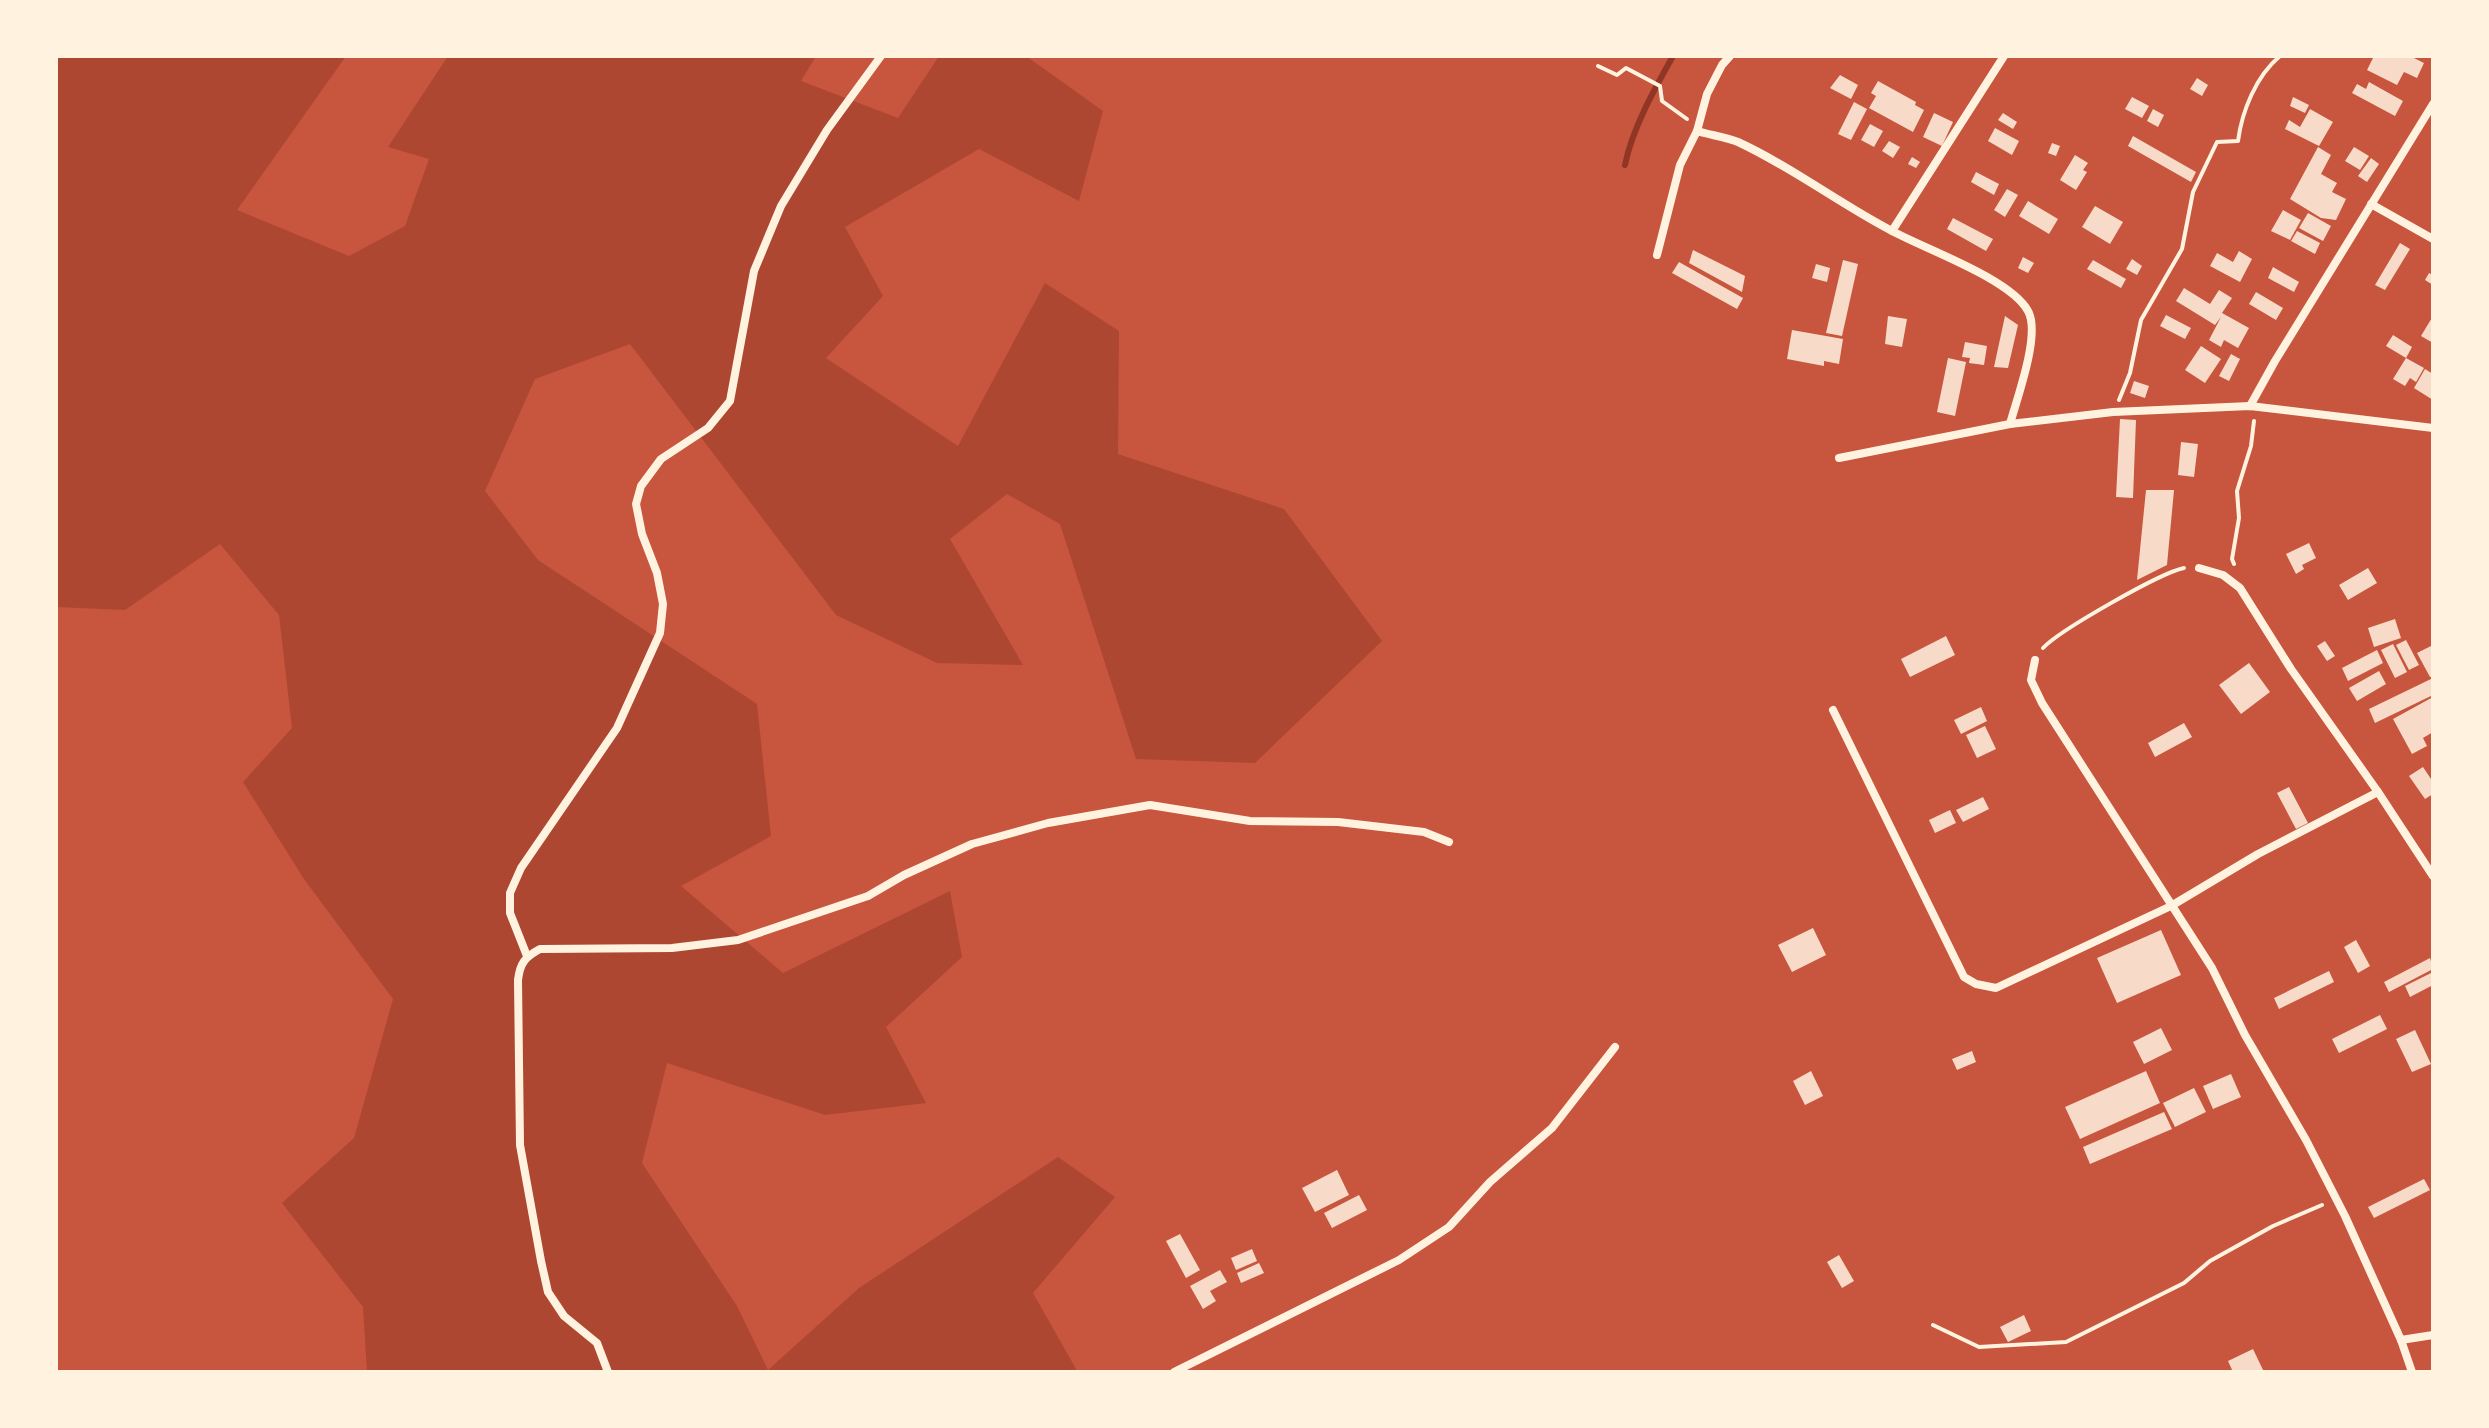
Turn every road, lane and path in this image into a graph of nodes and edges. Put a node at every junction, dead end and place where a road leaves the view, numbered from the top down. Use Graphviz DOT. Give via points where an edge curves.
graph roads {
  1 [pos="881,56"];
  2 [pos="1730,56"];
  3 [pos="2004,56"];
  4 [pos="2280,56"];
  5 [pos="1598,66"];
  6 [pos="2433,104"];
  7 [pos="1697,131"];
  8 [pos="2371,204"];
  9 [pos="1892,231"];
  10 [pos="2433,239"];
  11 [pos="1657,255"];
  12 [pos="2250,406"];
  13 [pos="2113,412"];
  14 [pos="2010,424"];
  15 [pos="2433,428"];
  16 [pos="1839,458"];
  17 [pos="2199,568"];
  18 [pos="2240,588"];
  19 [pos="2035,660"];
  20 [pos="1833,710"];
  21 [pos="2378,792"];
  22 [pos="1449,842"];
  23 [pos="2433,876"];
  24 [pos="2171,906"];
  25 [pos="527,956"];
  26 [pos="1615,1047"];
  27 [pos="2336,1199"];
  28 [pos="1933,1325"];
  29 [pos="2433,1335"];
  30 [pos="2401,1340"];
  31 [pos="608,1372"];
  32 [pos="1174,1372"];
  33 [pos="2412,1372"];
  1 -- 25 [label="street" via="781,206 754,271 730,401 708,428 661,459 641,486 636,504 663,604 660,633 617,728 521,868 510,893 510,913"];
  2 -- 7 [label="street" via="1707,94"];
  3 -- 9 [label="street"];
  4 -- 13 [label="path" via="2269,65 2241,117 2238,141 2217,142 2193,192 2182,249 2141,320 2130,373"];
  5 -- 7 [label="path" via="1617,75 1626,68 1660,86 1662,101"];
  6 -- 8 [label="street"];
  7 -- 9 [label="street" via="1737,142"];
  7 -- 11 [label="street" via="1680,165"];
  8 -- 10 [label="street"];
  8 -- 12 [label="street"];
  9 -- 14 [label="street" via="1984,275 2020,299 2030,313 2028,353"];
  12 -- 13 [label="street"];
  12 -- 15 [label="street"];
  12 -- 18 [label="path" via="2254,421 2237,491 2232,559"];
  13 -- 14 [label="street"];
  14 -- 16 [label="street"];
  17 -- 18 [label="street" via="2223,575"];
  17 -- 19 [label="path" via="2161,576 2046,645"];
  18 -- 21 [label="street"];
  19 -- 24 [label="street" via="2031,680 2042,703"];
  20 -- 24 [label="street" via="1964,977 1976,984 1996,988"];
  21 -- 23 [label="street"];
  21 -- 24 [label="street"];
  22 -- 25 [label="street" via="1424,832 1338,822 1250,821 1150,805 1048,823 972,844 868,896 738,940 672,948 540,949"];
  24 -- 27 [label="street" via="2212,968"];
  25 -- 31 [label="street" via="518,980 520,1145 533,1221 548,1292 564,1316 597,1343"];
  26 -- 32 [label="street" via="1552,1128 1490,1182 1449,1227 1399,1260"];
  27 -- 28 [label="path" via="2273,1226 2210,1261 2184,1283 2066,1342 1979,1347"];
  27 -- 30 [label="street"];
  29 -- 30 [label="street"];
  30 -- 33 [label="street"];
}
